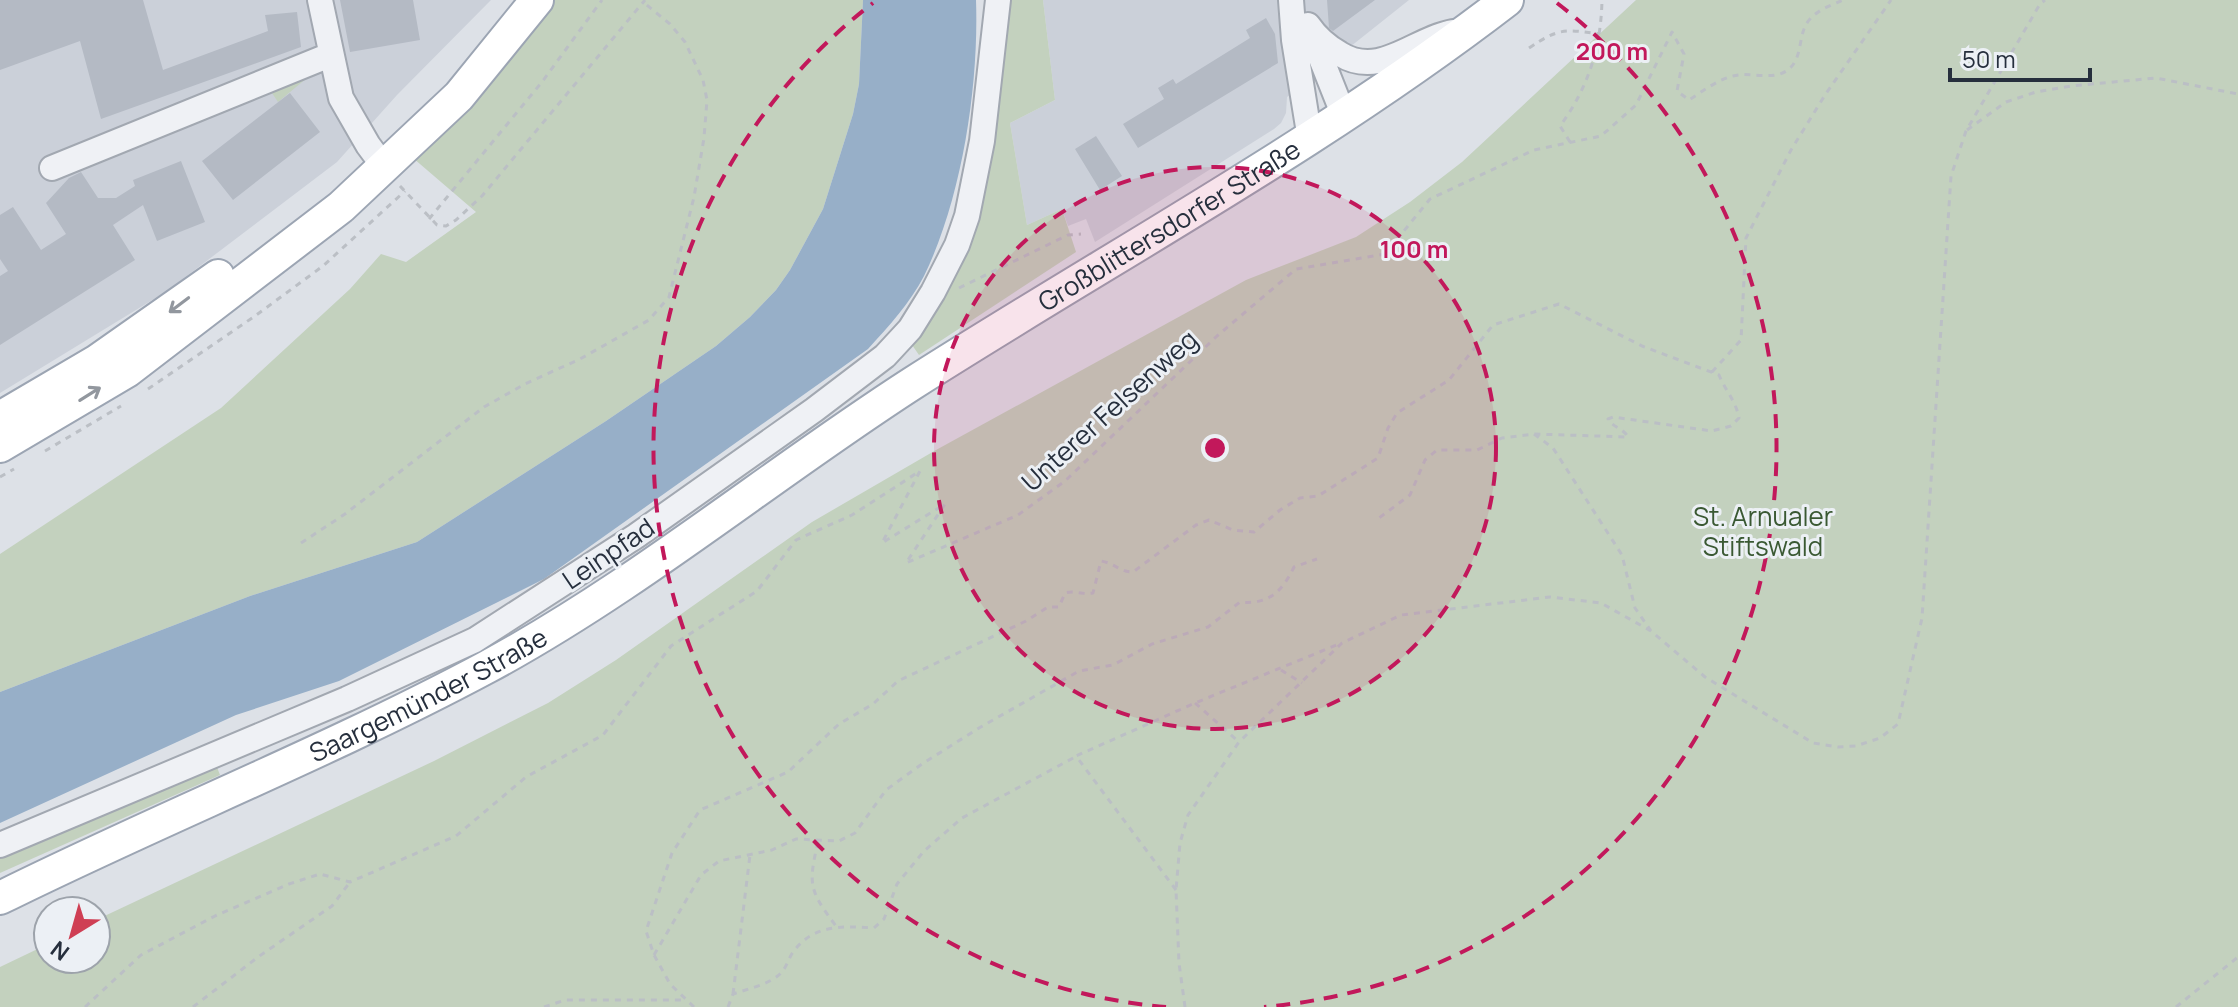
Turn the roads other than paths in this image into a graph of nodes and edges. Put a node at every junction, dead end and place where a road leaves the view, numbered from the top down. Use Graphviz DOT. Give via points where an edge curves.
graph roads {
  1 [pos="320,0"];
  2 [pos="522,0"];
  3 [pos="537,0"];
  4 [pos="998,0"];
  5 [pos="1291,0"];
  6 [pos="1299,0"];
  7 [pos="1507,0"];
  8 [pos="1308,25"];
  9 [pos="1463,30"];
  10 [pos="330,55"];
  11 [pos="1344,116"];
  12 [pos="1310,139"];
  13 [pos="52,168"];
  14 [pos="388,171"];
  15 [pos="0,418"];
  16 [pos="826,442"];
  17 [pos="0,446"];
  18 [pos="0,845"];
  19 [pos="0,898"];
  1 -- 10 [label="street"];
  2 -- 14 [label="main road" via="422,107"];
  3 -- 14 [label="main road" via="459,96"];
  4 -- 18 [label="street, Leinpfad" via="982,141 967,216 924,307 885,356 636,536 475,640"];
  5 -- 12 [label="street"];
  6 -- 8 [label="street"];
  7 -- 9 [label="main road, Großblittersdorfer Straße"];
  8 -- 9 [label="street" via="1325,45 1364,64"];
  8 -- 11 [label="street"];
  9 -- 11 [label="main road, Großblittersdorfer Straße"];
  10 -- 13 [label="street"];
  10 -- 14 [label="street" via="341,98"];
  11 -- 12 [label="main road, Großblittersdorfer Straße"];
  12 -- 16 [label="main road, Großblittersdorfer Straße"];
  14 -- 15 [label="main road, one-way" via="286,226 154,324"];
  17 -- 14 [label="main road, one-way" via="162,345"];
  16 -- 19 [label="main road, Saargemünder Straße" via="596,600 492,664 302,759"];
}
